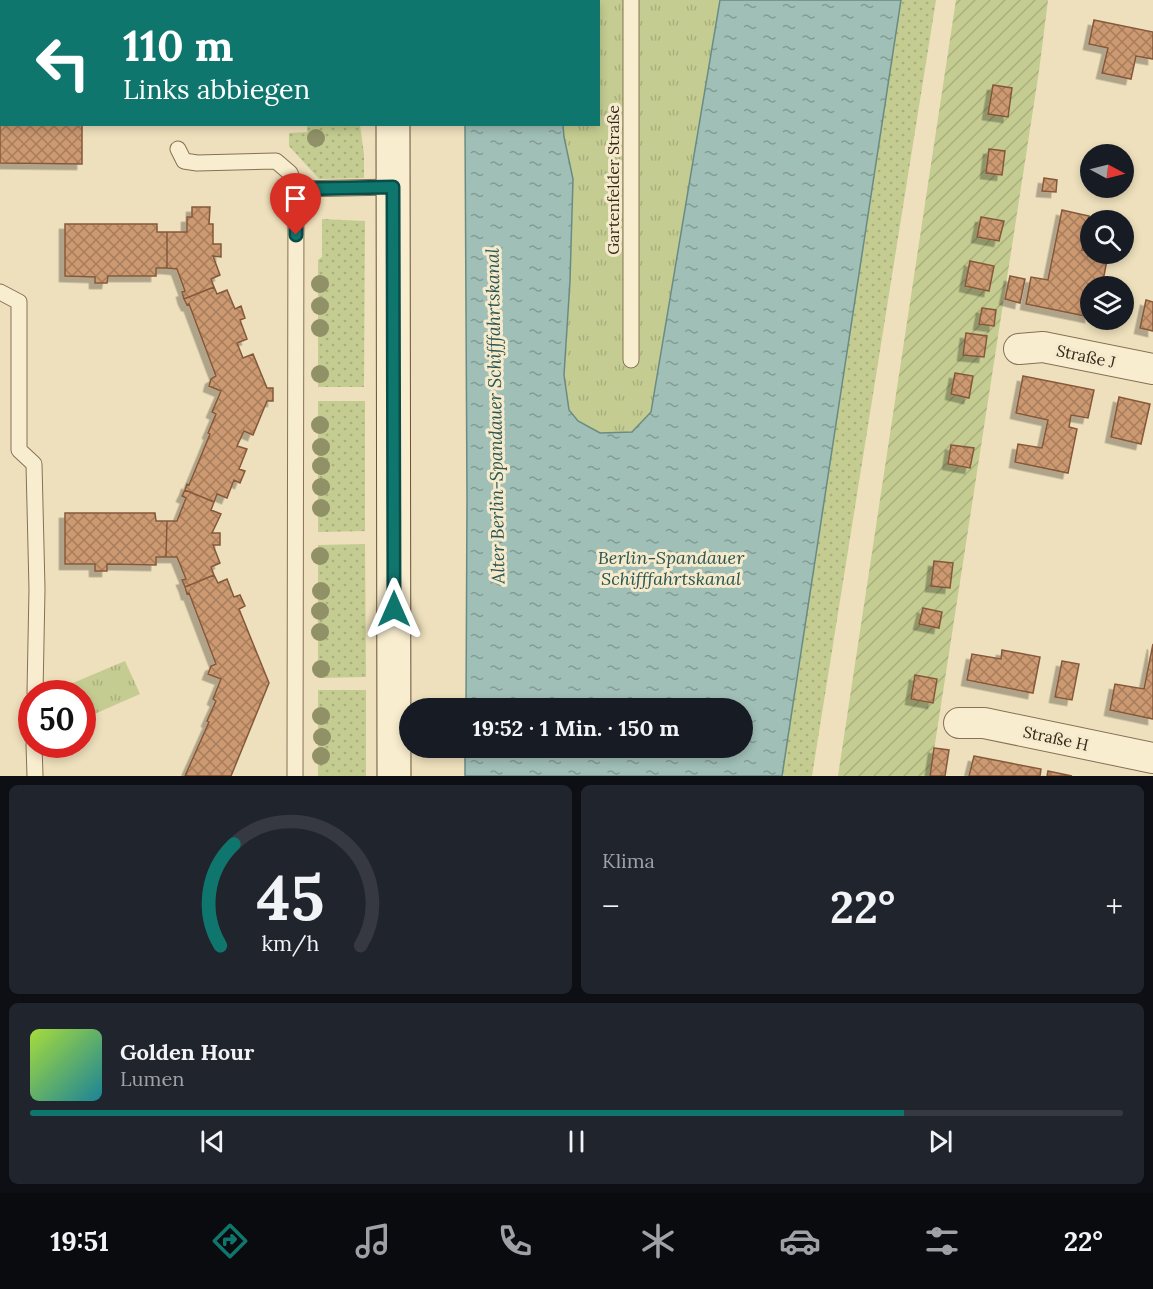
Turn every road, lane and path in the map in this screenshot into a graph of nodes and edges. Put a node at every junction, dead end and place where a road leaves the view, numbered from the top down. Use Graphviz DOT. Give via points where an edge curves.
graph roads {
  1 [pos="631,0"];
  2 [pos="393,126"];
  3 [pos="178,149"];
  4 [pos="393,187"];
  5 [pos="296,189"];
  6 [pos="0,292"];
  7 [pos="1019,349"];
  8 [pos="631,360"];
  9 [pos="1153,369"];
  10 [pos="35,680"];
  11 [pos="959,723"];
  12 [pos="34,758"];
  13 [pos="1153,758"];
  14 [pos="35,776"];
  15 [pos="295,776"];
  16 [pos="394,776"];
  1 -- 8 [label="lane, Gartenfelder Straße"];
  2 -- 4 [label="main road"];
  3 -- 5 [label="lane" via="184,161 197,163 276,161 290,173"];
  4 -- 5 [label="lane"];
  4 -- 16 [label="main road"];
  5 -- 15 [label="lane"];
  6 -- 10 [label="lane" via="19,302 19,450 34,464"];
  7 -- 9 [label="street, Straße J" via="1043,347"];
  11 -- 13 [label="street, Straße H" via="984,723"];
  12 -- 14 [label="lane"];
}
